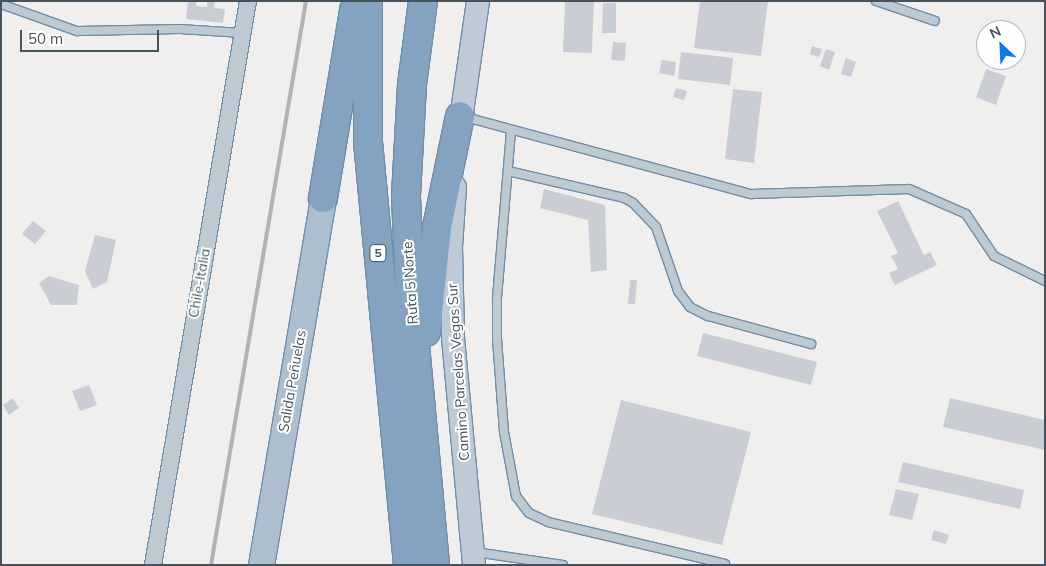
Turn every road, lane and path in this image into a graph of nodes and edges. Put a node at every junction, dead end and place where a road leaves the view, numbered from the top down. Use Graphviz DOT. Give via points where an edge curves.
graph roads {
  1 [pos="248,1"];
  2 [pos="356,1"];
  3 [pos="368,1"];
  4 [pos="424,1"];
  5 [pos="478,1"];
  6 [pos="876,1"];
  7 [pos="1,4"];
  8 [pos="934,21"];
  9 [pos="242,34"];
  10 [pos="460,116"];
  11 [pos="511,131"];
  12 [pos="508,171"];
  13 [pos="323,198"];
  14 [pos="1045,282"];
  15 [pos="811,344"];
  16 [pos="421,413"];
  17 [pos="474,558"];
  18 [pos="725,564"];
  19 [pos="154,565"];
  20 [pos="261,565"];
  21 [pos="408,565"];
  22 [pos="436,565"];
  23 [pos="563,565"];
  1 -- 9 [label="street, Chile-Italia"];
  2 -- 13 [label="highway"];
  3 -- 21 [label="highway, Ruta 5 Norte / 5" via="368,142"];
  4 -- 16 [label="highway, Ruta 5 Norte / 5" via="412,86 406,168 408,255"];
  5 -- 10 [label="street, Camino Parcelas Vegas Sur"];
  6 -- 8 [label="lane"];
  7 -- 9 [label="lane" via="77,31 180,29"];
  9 -- 19 [label="street, Chile-Italia"];
  10 -- 11 [label="lane"];
  10 -- 16 [label="highway" via="433,257"];
  10 -- 17 [label="street, Camino Parcelas Vegas Sur" via="451,247 453,338"];
  11 -- 12 [label="lane"];
  11 -- 14 [label="lane" via="752,194 909,189 966,214 994,256"];
  12 -- 15 [label="lane" via="624,198 633,203 656,227 678,291 690,306 708,316"];
  12 -- 18 [label="lane" via="497,299 497,340 504,432 516,496 529,513 548,522"];
  13 -- 20 [label="main road, Salida Peñuelas"];
  16 -- 22 [label="highway, Ruta 5 Norte / 5"];
  17 -- 23 [label="lane"];
}
